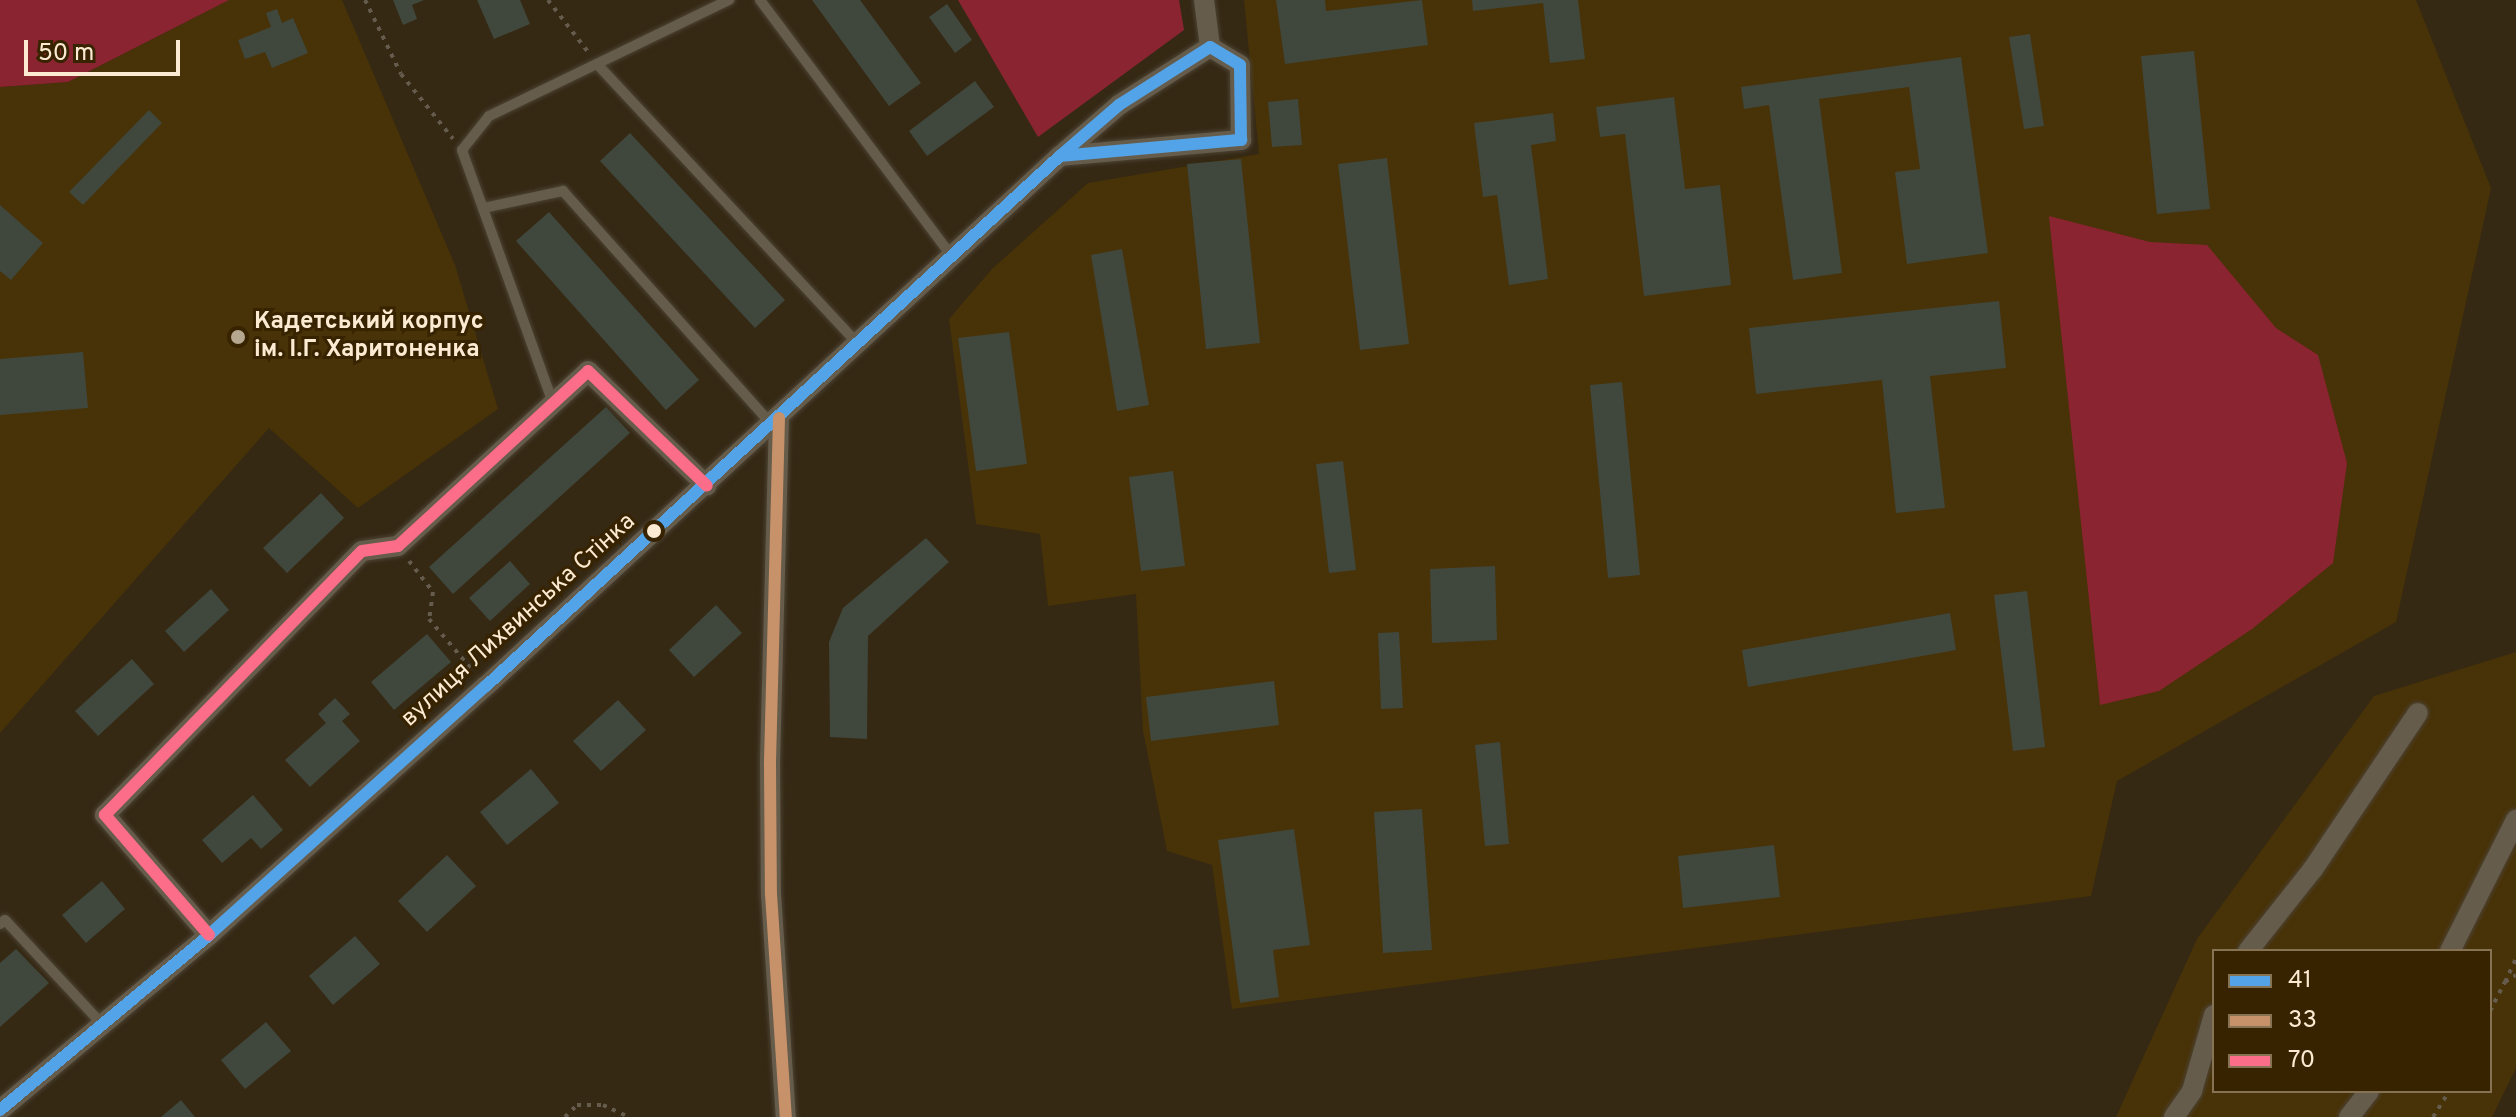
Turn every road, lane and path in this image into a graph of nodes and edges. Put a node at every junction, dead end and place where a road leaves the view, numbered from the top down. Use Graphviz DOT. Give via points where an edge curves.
graph roads {
  1 [pos="365,0"];
  2 [pos="548,0"];
  3 [pos="729,0"];
  4 [pos="760,0"];
  5 [pos="1204,0"];
  6 [pos="1210,47"];
  7 [pos="597,64"];
  8 [pos="462,150"];
  9 [pos="1060,156"];
  10 [pos="483,208"];
  11 [pos="952,257"];
  12 [pos="858,344"];
  13 [pos="553,403"];
  14 [pos="776,422"];
  15 [pos="707,486"];
  16 [pos="398,546"];
  17 [pos="486,686"];
  18 [pos="2418,713"];
  19 [pos="2516,820"];
  20 [pos="0,924"];
  21 [pos="209,935"];
  22 [pos="2250,949"];
  23 [pos="2451,949"];
  24 [pos="2516,958"];
  25 [pos="2516,975"];
  26 [pos="2505,982"];
  27 [pos="2492,1007"];
  28 [pos="2212,1022"];
  29 [pos="103,1025"];
  30 [pos="2367,1093"];
  31 [pos="2448,1093"];
  32 [pos="0,1110"];
  33 [pos="565,1117"];
  34 [pos="629,1117"];
  35 [pos="786,1117"];
  36 [pos="2174,1117"];
  37 [pos="2349,1117"];
  38 [pos="2433,1117"];
  1 -- 8 [label="path" via="401,74"];
  2 -- 7 [label="path"];
  3 -- 7 [label="lane"];
  4 -- 11 [label="lane"];
  5 -- 6 [label="street"];
  6 -- 9 [label="street, вулиця Лихвинська Стінка" via="1119,105"];
  6 -- 9 [label="street" via="1240,65 1241,140"];
  7 -- 8 [label="lane" via="489,116"];
  7 -- 12 [label="lane"];
  8 -- 10 [label="lane"];
  9 -- 11 [label="street, вулиця Лихвинська Стінка"];
  10 -- 13 [label="lane"];
  10 -- 14 [label="lane" via="563,191"];
  11 -- 12 [label="street, вулиця Лихвинська Стінка"];
  12 -- 14 [label="street, вулиця Лихвинська Стінка"];
  13 -- 15 [label="street" via="588,371"];
  13 -- 16 [label="street"];
  14 -- 15 [label="street, вулиця Лихвинська Стінка"];
  14 -- 35 [label="street" via="771,894"];
  15 -- 17 [label="street, вулиця Лихвинська Стінка"];
  16 -- 17 [label="path" via="433,592 429,619"];
  16 -- 21 [label="street" via="362,551 105,815"];
  17 -- 21 [label="street, вулиця Лихвинська Стінка"];
  18 -- 22 [label="street" via="2313,869"];
  19 -- 23 [label="street"];
  20 -- 29 [label="lane" via="5,920"];
  21 -- 29 [label="street, вулиця Лихвинська Стінка"];
  24 -- 26 [label="path"];
  25 -- 26 [label="path"];
  26 -- 27 [label="path"];
  28 -- 36 [label="street" via="2192,1091"];
  29 -- 32 [label="street, вулиця Лихвинська Стінка"];
  30 -- 37 [label="street"];
  31 -- 38 [label="path"];
  33 -- 34 [label="path" via="577,1105 603,1105"];
}
